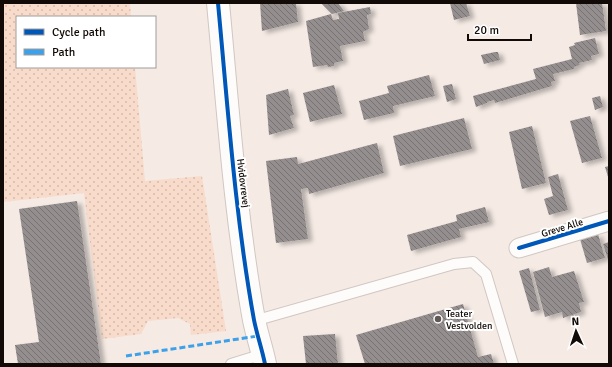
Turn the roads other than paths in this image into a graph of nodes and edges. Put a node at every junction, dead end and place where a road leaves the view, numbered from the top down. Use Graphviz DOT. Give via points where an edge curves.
graph roads {
  1 [pos="218,3"];
  2 [pos="609,221"];
  3 [pos="519,248"];
  4 [pos="254,321"];
  5 [pos="264,359"];
  6 [pos="231,364"];
  7 [pos="513,364"];
  1 -- 4 [label="street, Hvidovrevej" via="232,152"];
  2 -- 3 [label="street, Greve Alle"];
  4 -- 5 [label="street, Hvidovrevej"];
  4 -- 7 [label="lane" via="454,264 473,262 486,274"];
  5 -- 6 [label="lane"];
}
